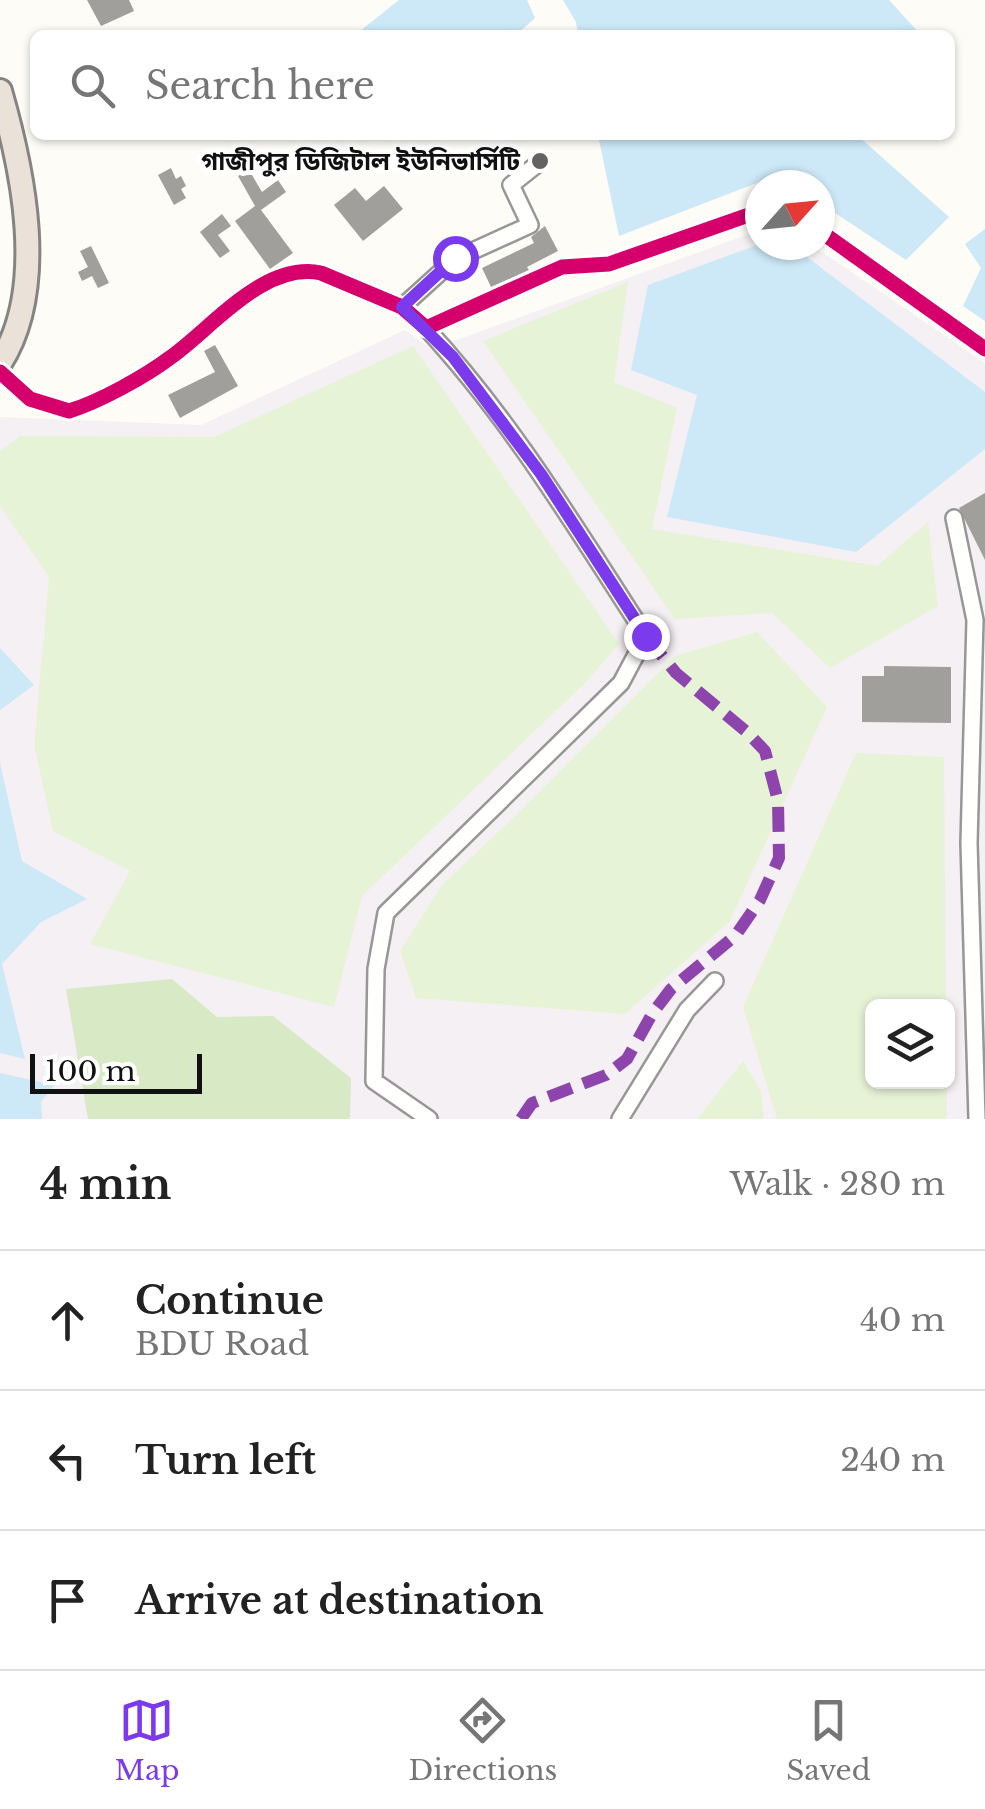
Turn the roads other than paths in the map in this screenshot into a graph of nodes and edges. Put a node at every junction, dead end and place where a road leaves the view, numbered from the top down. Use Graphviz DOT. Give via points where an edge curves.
graph roads {
  1 [pos="0,91"];
  2 [pos="540,162"];
  3 [pos="745,216"];
  4 [pos="835,243"];
  5 [pos="402,307"];
  6 [pos="426,328"];
  7 [pos="985,349"];
  8 [pos="0,363"];
  9 [pos="0,372"];
  10 [pos="954,518"];
  11 [pos="716,982"];
  12 [pos="429,1119"];
  13 [pos="620,1119"];
  14 [pos="977,1119"];
  1 -- 8 [label="highway" via="22,176 27,230 21,304"];
  2 -- 5 [label="street" via="511,186 530,225 455,258"];
  3 -- 6 [label="street" via="609,264 562,266"];
  4 -- 7 [label="street"];
  5 -- 6 [label="street"];
  5 -- 9 [label="street" via="311,271 292,274 240,300 167,361 79,408 60,410 30,399"];
  6 -- 12 [label="street" via="541,474 646,636 621,683 386,913 376,969 374,1081"];
  10 -- 14 [label="street" via="975,620 968,842"];
  11 -- 13 [label="street" via="687,1010"];
}
